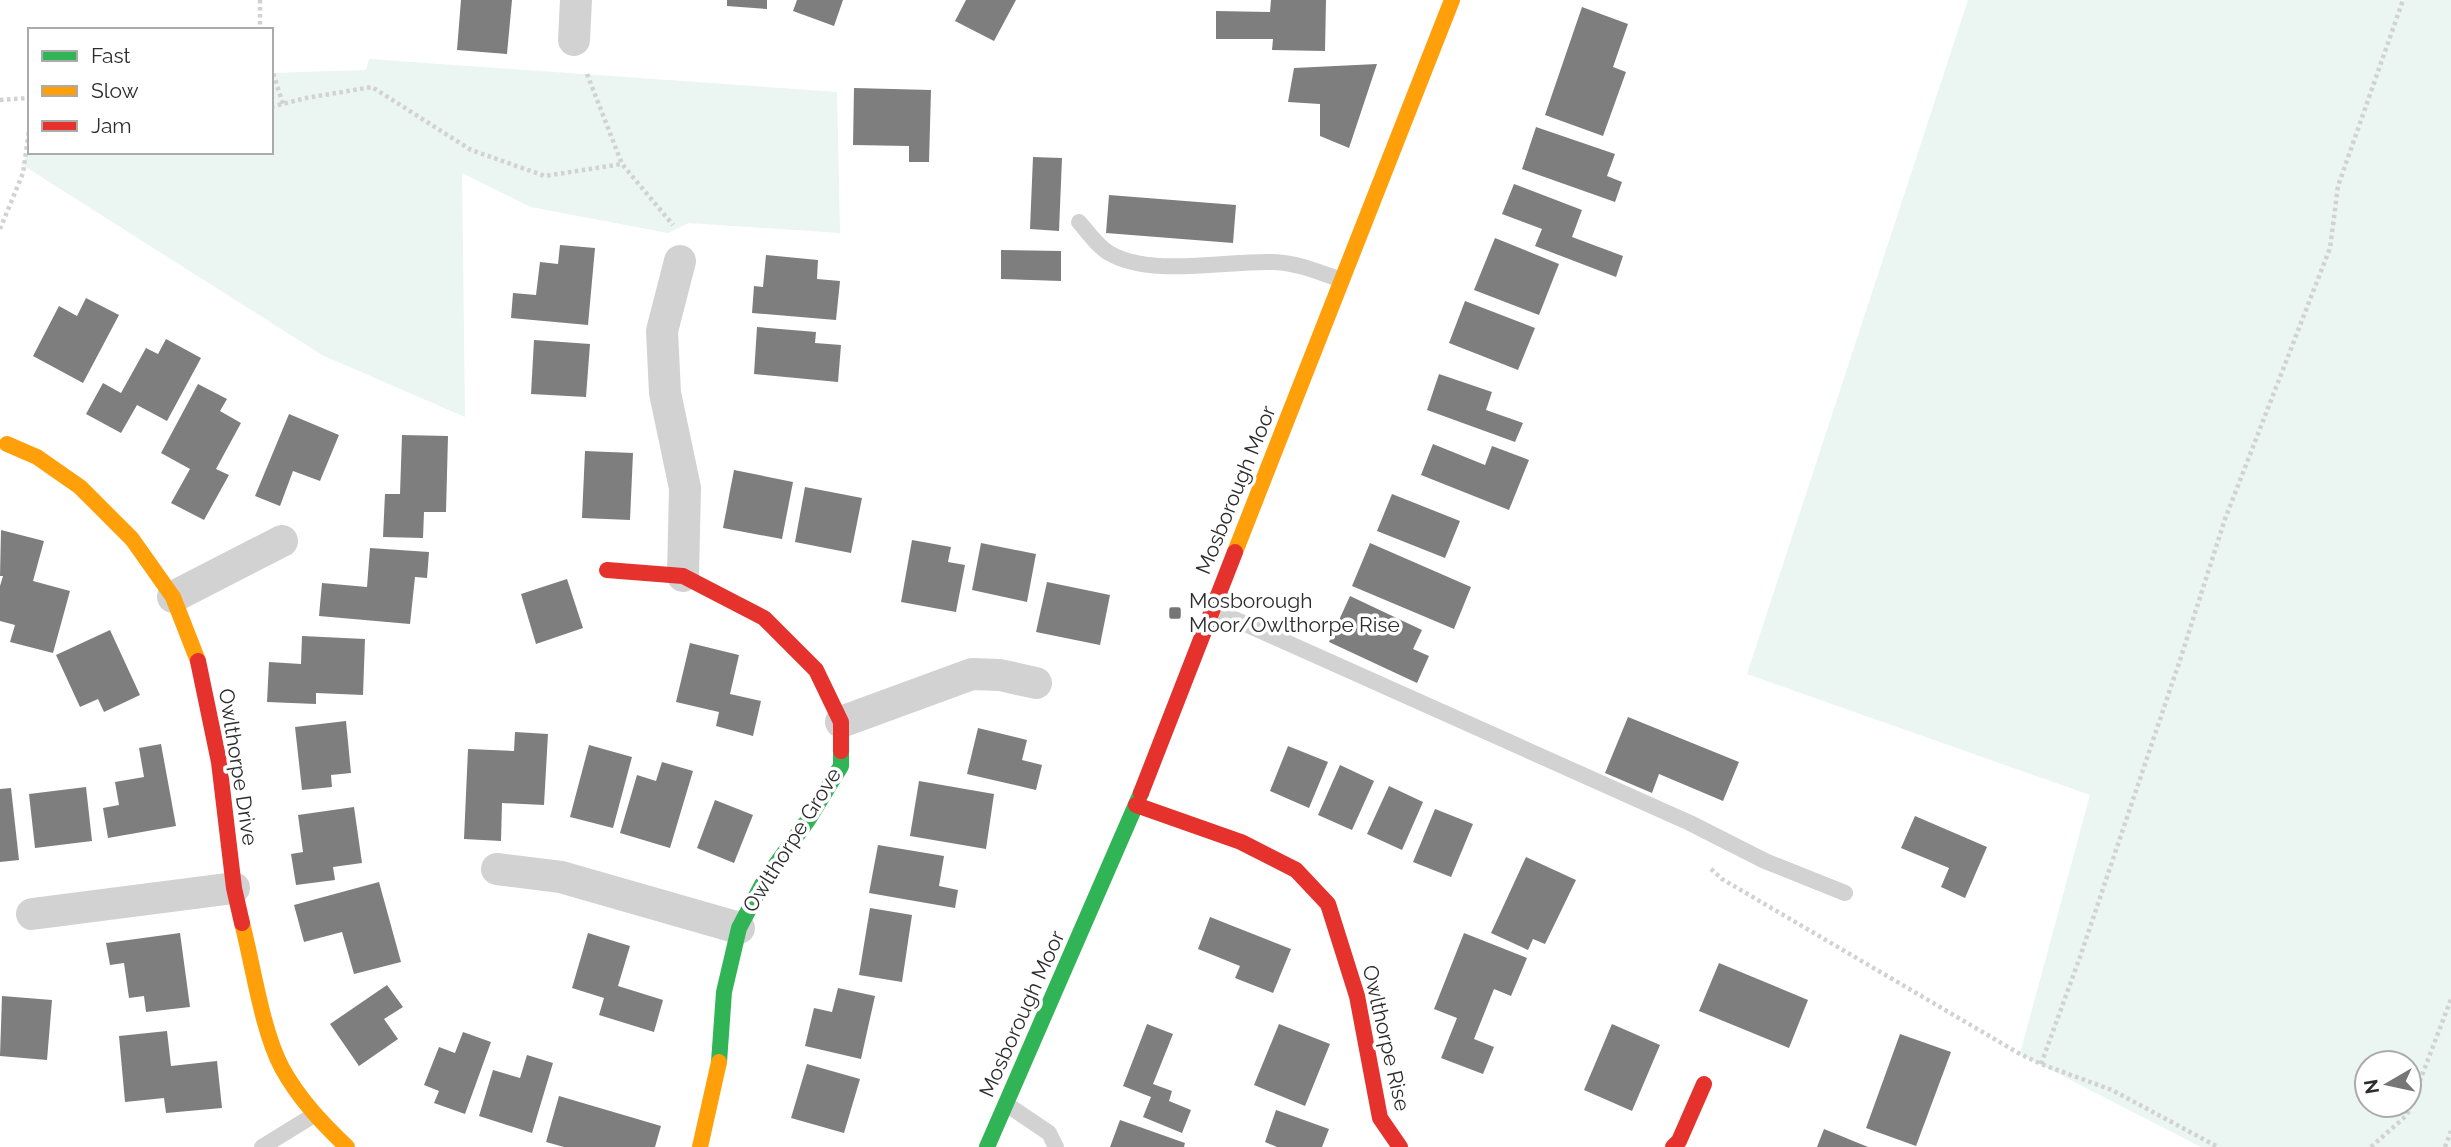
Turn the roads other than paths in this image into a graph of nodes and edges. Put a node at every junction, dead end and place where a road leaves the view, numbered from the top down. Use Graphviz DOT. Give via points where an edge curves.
graph roads {
  1 [pos="576,0"];
  2 [pos="1452,0"];
  3 [pos="574,40"];
  4 [pos="1079,222"];
  5 [pos="680,261"];
  6 [pos="1341,281"];
  7 [pos="7,444"];
  8 [pos="282,541"];
  9 [pos="607,570"];
  10 [pos="682,576"];
  11 [pos="173,597"];
  12 [pos="1212,609"];
  13 [pos="1036,683"];
  14 [pos="841,722"];
  15 [pos="1136,805"];
  16 [pos="498,869"];
  17 [pos="234,888"];
  18 [pos="1845,893"];
  19 [pos="32,914"];
  20 [pos="739,928"];
  21 [pos="1704,1084"];
  22 [pos="1006,1104"];
  23 [pos="314,1115"];
  24 [pos="261,1147"];
  25 [pos="347,1147"];
  26 [pos="699,1147"];
  27 [pos="987,1147"];
  28 [pos="1056,1147"];
  29 [pos="1400,1147"];
  30 [pos="1673,1147"];
  1 -- 3 [label="street"];
  2 -- 6 [label="street, Mosborough Moor"];
  4 -- 6 [label="lane" via="1107,253 1135,263 1275,262 1305,266"];
  5 -- 10 [label="street" via="662,331 665,393 685,488"];
  6 -- 12 [label="street, Mosborough Moor"];
  7 -- 11 [label="street, Owlthorpe Drive" via="37,457 80,487 132,538"];
  8 -- 11 [label="street"];
  9 -- 10 [label="street, Owlthorpe Grove"];
  10 -- 14 [label="street, Owlthorpe Grove" via="764,618 816,670"];
  11 -- 17 [label="street, Owlthorpe Drive" via="201,668 219,762"];
  12 -- 15 [label="street, Mosborough Moor"];
  12 -- 18 [label="lane" via="1765,861"];
  13 -- 14 [label="street" via="972,674"];
  14 -- 20 [label="street, Owlthorpe Grove" via="841,766 764,881"];
  15 -- 22 [label="street, Mosborough Moor"];
  15 -- 29 [label="street, Owlthorpe Rise" via="1241,842 1296,870 1328,904 1357,996 1380,1118"];
  16 -- 20 [label="street, Owlthorpe Grove" via="561,877"];
  17 -- 19 [label="street"];
  17 -- 23 [label="street, Owlthorpe Drive" via="270,1038 282,1068"];
  20 -- 26 [label="street, Owlthorpe Grove" via="724,992 718,1070"];
  21 -- 30 [label="street"];
  22 -- 27 [label="street, Mosborough Moor"];
  22 -- 28 [label="lane" via="1049,1133"];
  23 -- 24 [label="lane"];
  23 -- 25 [label="street, Owlthorpe Drive"];
}
